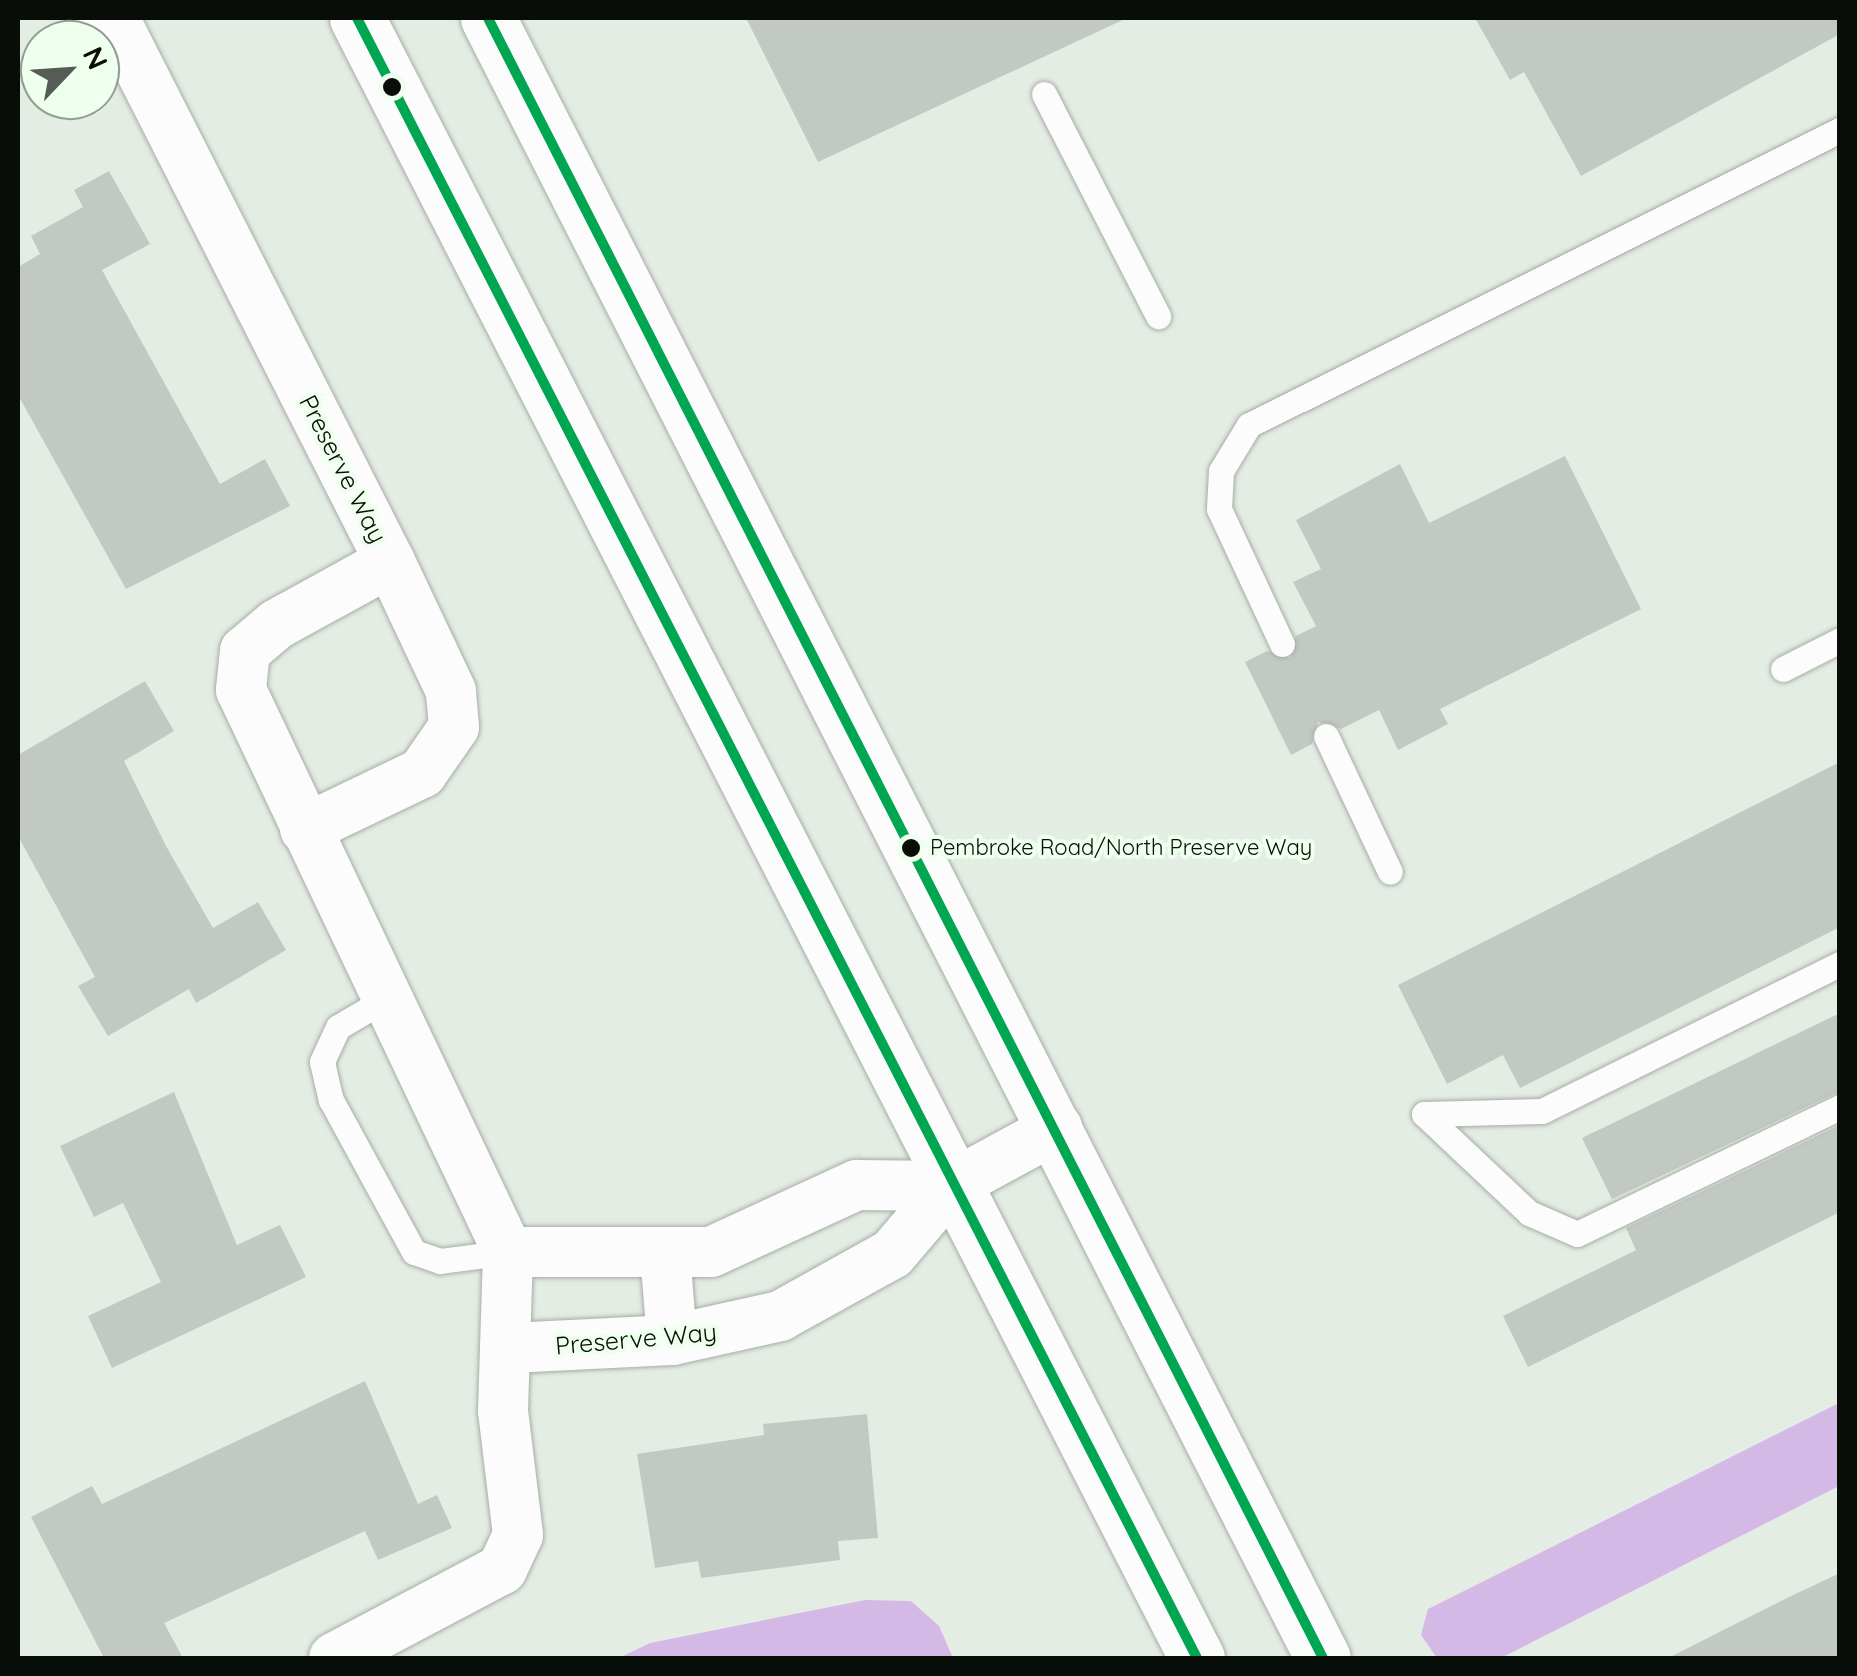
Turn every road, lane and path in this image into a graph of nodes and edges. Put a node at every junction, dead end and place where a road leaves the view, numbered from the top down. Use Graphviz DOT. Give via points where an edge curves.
graph roads {
  1 [pos="357,18"];
  2 [pos="488,18"];
  3 [pos="124,23"];
  4 [pos="1044,94"];
  5 [pos="1840,130"];
  6 [pos="1158,316"];
  7 [pos="390,562"];
  8 [pos="1840,640"];
  9 [pos="1282,644"];
  10 [pos="1783,669"];
  11 [pos="1326,736"];
  12 [pos="305,829"];
  13 [pos="1390,872"];
  14 [pos="1840,964"];
  15 [pos="389,997"];
  16 [pos="1840,1107"];
  17 [pos="1057,1128"];
  18 [pos="950,1186"];
  19 [pos="508,1252"];
  20 [pos="665,1253"];
  21 [pos="672,1340"];
  22 [pos="510,1348"];
  23 [pos="334,1658"];
  24 [pos="1197,1658"];
  25 [pos="1323,1658"];
  1 -- 18 [label="main road"];
  2 -- 17 [label="main road"];
  3 -- 7 [label="street, Preserve Way"];
  4 -- 6 [label="lane"];
  5 -- 9 [label="lane" via="1249,425 1221,471 1219,509"];
  7 -- 12 [label="street, Preserve Way" via="245,652 240,690"];
  7 -- 12 [label="street" via="451,691 454,727 422,774"];
  8 -- 10 [label="lane"];
  11 -- 13 [label="lane"];
  12 -- 15 [label="street, Preserve Way"];
  14 -- 16 [label="lane" via="1542,1112 1424,1114 1528,1213 1577,1234"];
  15 -- 19 [label="street, Preserve Way"];
  15 -- 19 [label="lane" via="338,1027 322,1062 331,1100 414,1252 440,1260"];
  17 -- 18 [label="street, Preserve Way"];
  17 -- 25 [label="main road"];
  18 -- 20 [label="street, Preserve Way" via="857,1185 711,1252"];
  18 -- 21 [label="street, Preserve Way" via="919,1230 842,1288 780,1316"];
  18 -- 24 [label="main road"];
  19 -- 20 [label="street, Preserve Way"];
  19 -- 22 [label="street, Preserve Way"];
  20 -- 21 [label="street"];
  21 -- 22 [label="street, Preserve Way"];
  22 -- 23 [label="street, Preserve Way" via="502,1411 518,1535 502,1569"];
}
